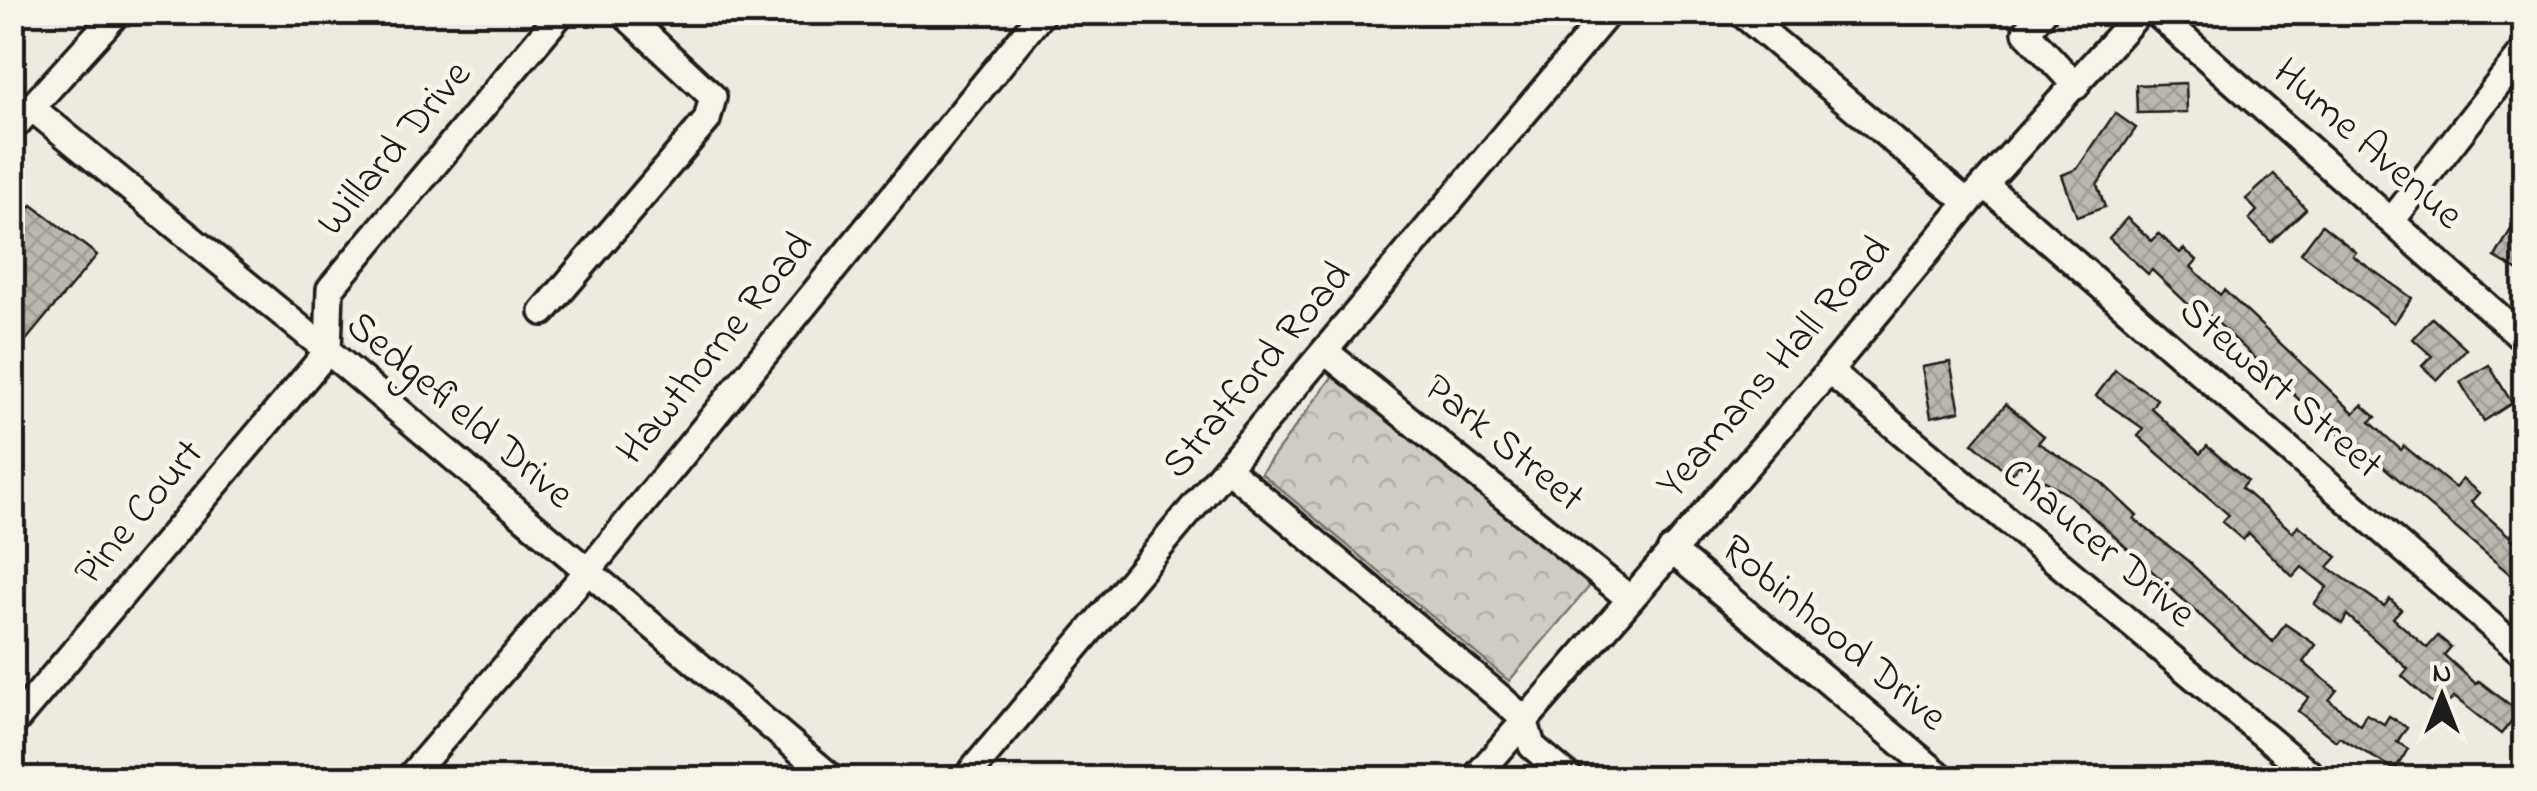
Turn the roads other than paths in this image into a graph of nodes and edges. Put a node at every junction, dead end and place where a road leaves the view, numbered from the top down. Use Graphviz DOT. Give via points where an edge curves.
graph roads {
  1 [pos="118,12"];
  2 [pos="562,12"];
  3 [pos="622,12"];
  4 [pos="1042,12"];
  5 [pos="1609,12"];
  6 [pos="1740,12"];
  7 [pos="2043,12"];
  8 [pos="2140,12"];
  9 [pos="2155,12"];
  10 [pos="2524,52"];
  11 [pos="2076,86"];
  12 [pos="32,108"];
  13 [pos="12,129"];
  14 [pos="1976,194"];
  15 [pos="2393,219"];
  16 [pos="542,312"];
  17 [pos="2524,339"];
  18 [pos="328,352"];
  19 [pos="1326,352"];
  20 [pos="1829,371"];
  21 [pos="1228,469"];
  22 [pos="1671,550"];
  23 [pos="586,572"];
  24 [pos="1630,599"];
  25 [pos="2524,654"];
  26 [pos="1524,719"];
  27 [pos="12,725"];
  28 [pos="410,778"];
  29 [pos="832,778"];
  30 [pos="966,778"];
  31 [pos="1475,778"];
  32 [pos="1570,778"];
  33 [pos="1943,778"];
  34 [pos="2315,778"];
  1 -- 12 [label="street"];
  2 -- 18 [label="street, Willard Drive" via="330,289"];
  3 -- 16 [label="street" via="713,96 707,120"];
  4 -- 23 [label="street, Hawthorne Road"];
  5 -- 19 [label="street, Stratford Road"];
  6 -- 14 [label="street, Stewart Street"];
  7 -- 11 [label="street" via="2026,32"];
  8 -- 11 [label="street, Yeamans Hall Road"];
  9 -- 15 [label="street, Hume Avenue"];
  10 -- 15 [label="street"];
  11 -- 14 [label="street, Yeamans Hall Road"];
  12 -- 13 [label="street"];
  12 -- 18 [label="street, Sedgefield Drive"];
  14 -- 20 [label="street, Yeamans Hall Road"];
  14 -- 25 [label="street, Stewart Street"];
  15 -- 17 [label="street, Hume Avenue"];
  18 -- 23 [label="street, Sedgefield Drive"];
  18 -- 27 [label="street, Pine Court"];
  19 -- 21 [label="street, Stratford Road"];
  19 -- 24 [label="street, Park Street"];
  20 -- 22 [label="street, Yeamans Hall Road"];
  20 -- 34 [label="street, Chaucer Drive"];
  21 -- 26 [label="street"];
  21 -- 30 [label="street, Stratford Road"];
  22 -- 24 [label="street, Yeamans Hall Road"];
  22 -- 33 [label="street, Robinhood Drive"];
  23 -- 28 [label="street, Hawthorne Road"];
  23 -- 29 [label="street, Sedgefield Drive"];
  24 -- 26 [label="street, Yeamans Hall Road"];
  26 -- 31 [label="street, Yeamans Hall Road"];
  26 -- 32 [label="street" via="1532,746"];
}
